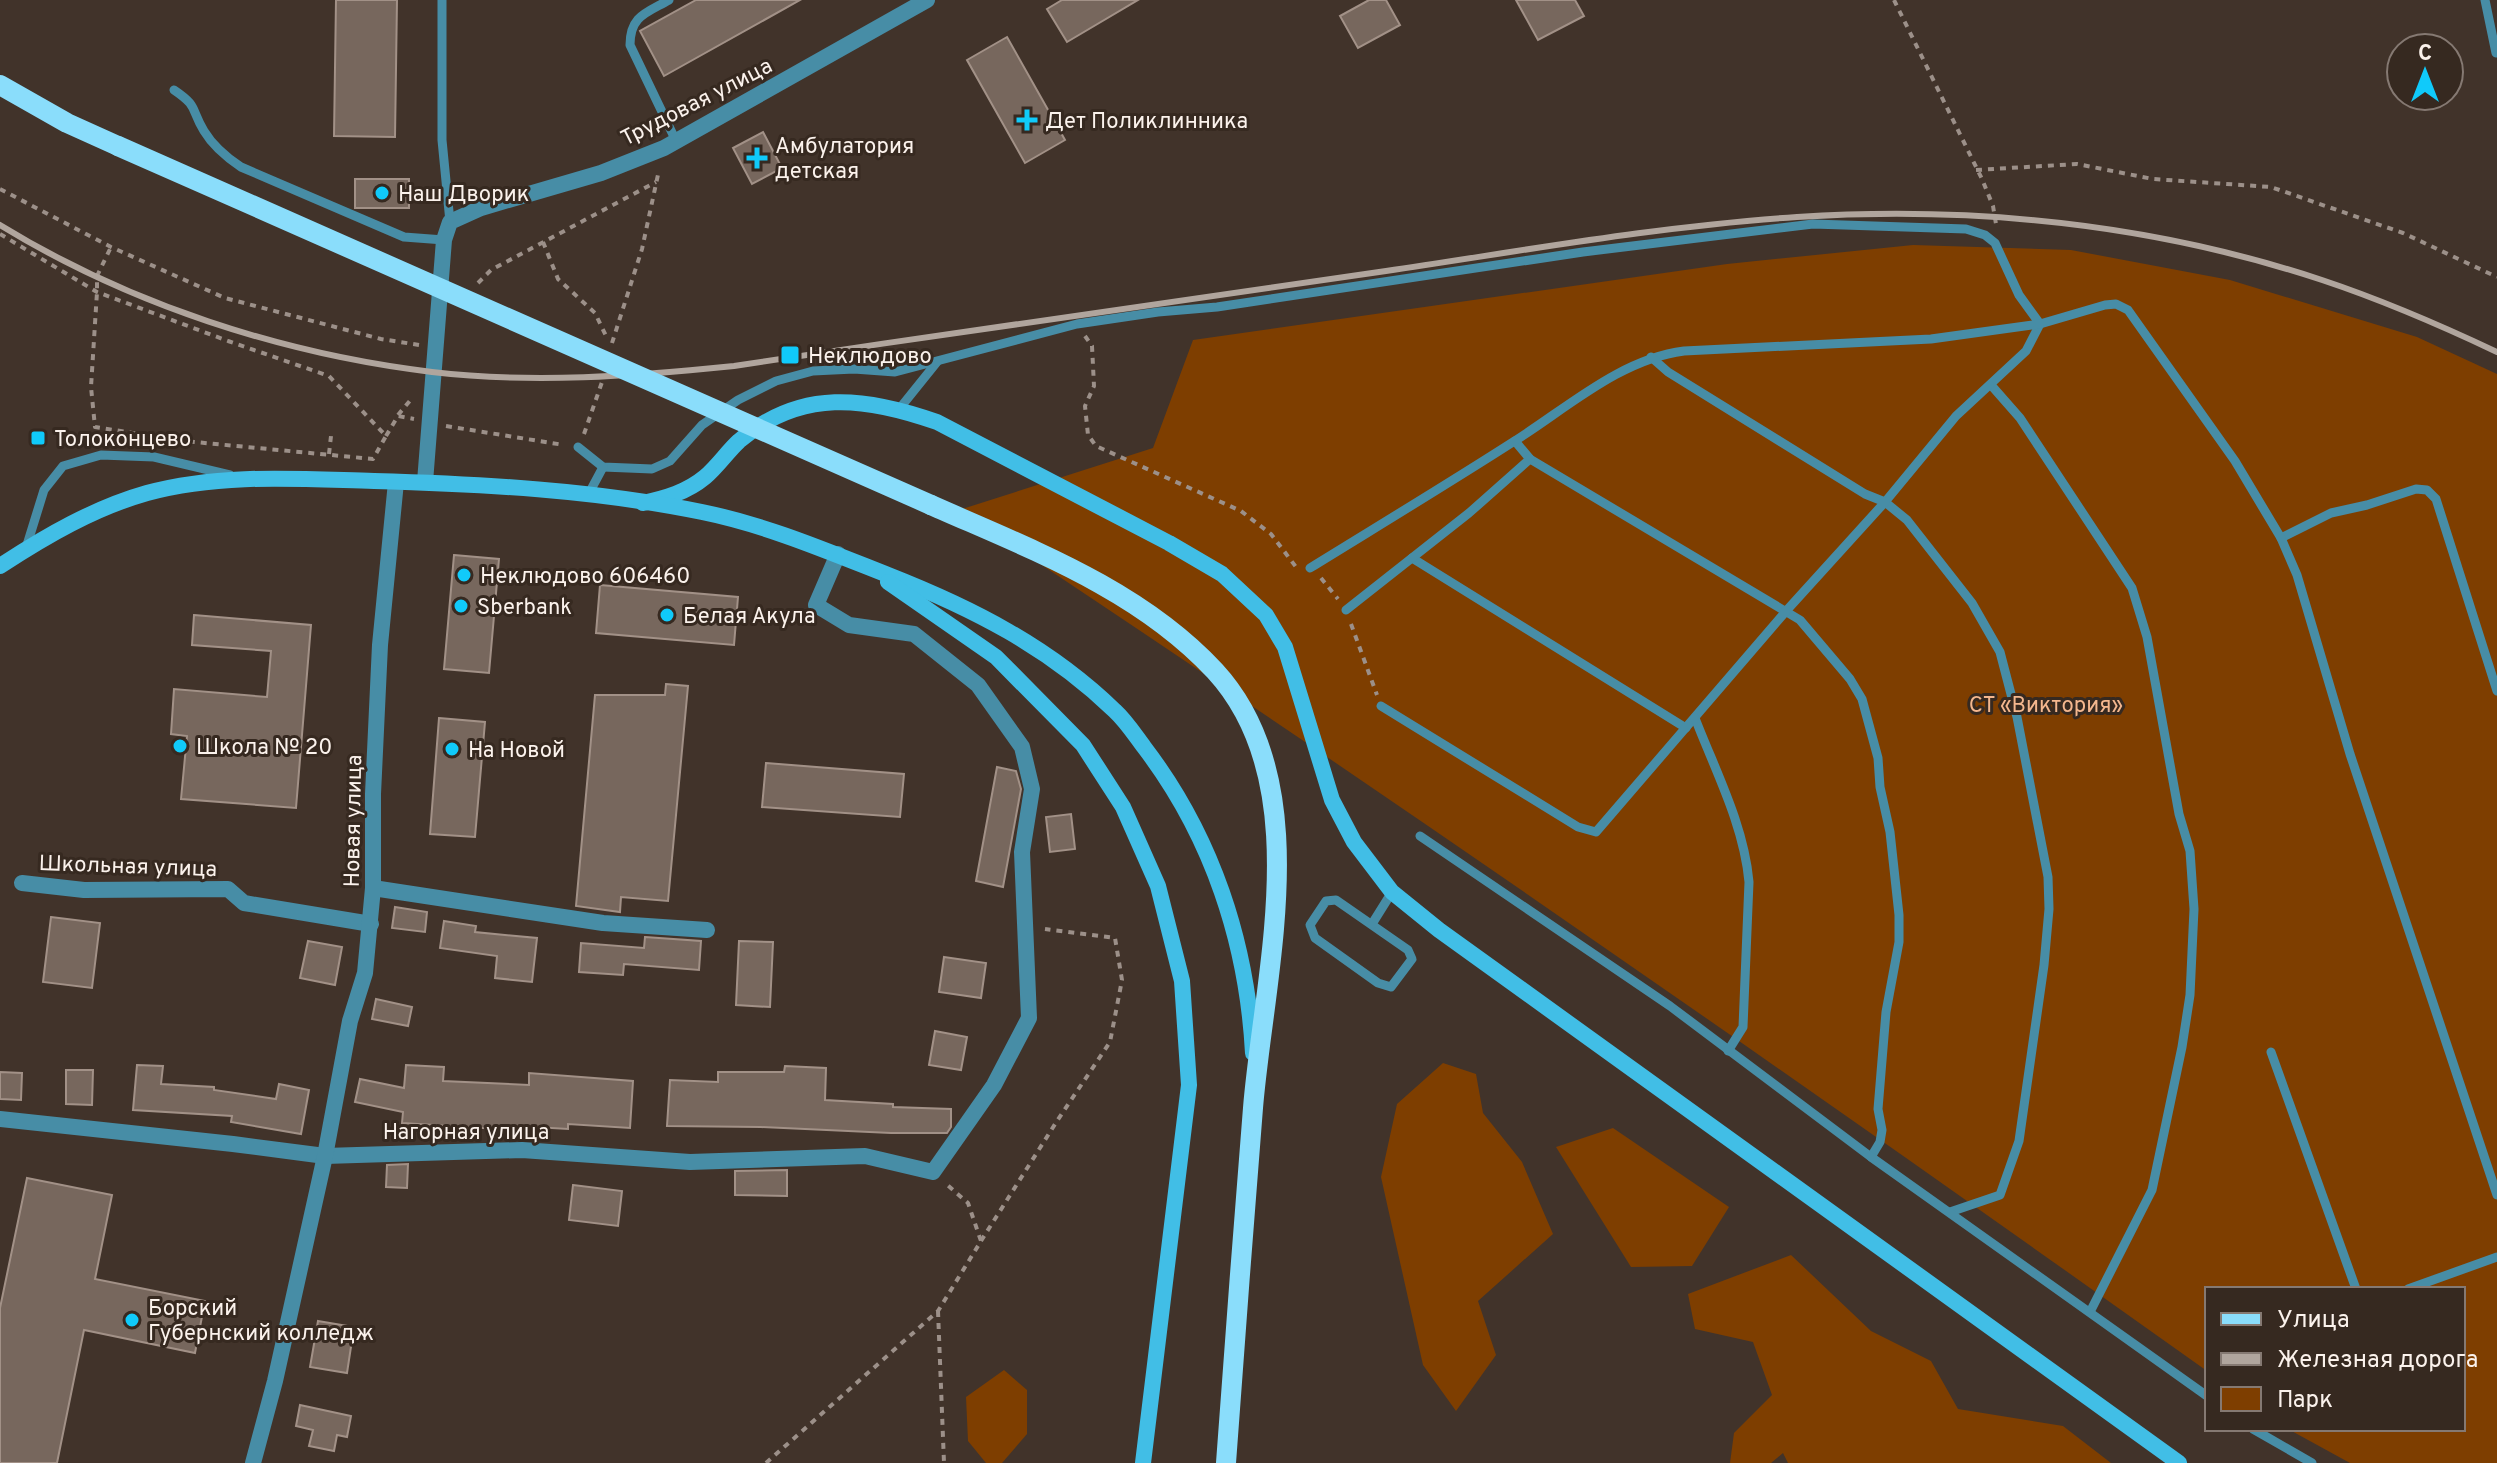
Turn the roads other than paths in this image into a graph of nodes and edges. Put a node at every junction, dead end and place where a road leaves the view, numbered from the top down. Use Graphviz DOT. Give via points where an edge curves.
graph roads {
  1 [pos="442,0"];
  2 [pos="669,0"];
  3 [pos="927,0"];
  4 [pos="2485,0"];
  5 [pos="2496,53"];
  6 [pos="0,85"];
  7 [pos="174,90"];
  8 [pos="670,145"];
  9 [pos="450,222"];
  10 [pos="444,240"];
  11 [pos="2040,324"];
  12 [pos="1651,357"];
  13 [pos="937,362"];
  14 [pos="1991,385"];
  15 [pos="900,408"];
  16 [pos="1515,441"];
  17 [pos="578,447"];
  18 [pos="1530,459"];
  19 [pos="603,467"];
  20 [pos="244,479"];
  21 [pos="396,482"];
  22 [pos="425,482"];
  23 [pos="588,495"];
  24 [pos="1885,502"];
  25 [pos="643,503"];
  26 [pos="2281,538"];
  27 [pos="26,549"];
  28 [pos="838,554"];
  29 [pos="1412,558"];
  30 [pos="0,566"];
  31 [pos="866,566"];
  32 [pos="1310,568"];
  33 [pos="1346,610"];
  34 [pos="1787,610"];
  35 [pos="2497,691"];
  36 [pos="1381,706"];
  37 [pos="1695,718"];
  38 [pos="1686,728"];
  39 [pos="1420,836"];
  40 [pos="22,883"];
  41 [pos="373,888"];
  42 [pos="1392,892"];
  43 [pos="371,924"];
  44 [pos="1372,924"];
  45 [pos="707,930"];
  46 [pos="1728,1051"];
  47 [pos="2271,1052"];
  48 [pos="1254,1096"];
  49 [pos="0,1119"];
  50 [pos="325,1156"];
  51 [pos="1871,1157"];
  52 [pos="2497,1195"];
  53 [pos="1950,1212"];
  54 [pos="2497,1257"];
  55 [pos="2355,1287"];
  56 [pos="2414,1287"];
  57 [pos="2090,1312"];
  58 [pos="2205,1395"];
  59 [pos="2256,1431"];
  60 [pos="253,1463"];
  61 [pos="1143,1463"];
  62 [pos="1226,1463"];
  63 [pos="2179,1463"];
  64 [pos="2312,1463"];
  1 -- 9 [label="lane" via="442,140"];
  2 -- 8 [label="lane" via="639,17 630,30 630,45"];
  3 -- 8 [label="street, Трудовая улица"];
  4 -- 5 [label="lane"];
  6 -- 48 [label="main road, bridge" via="67,123 931,505 1102,585 1168,626 1217,673 1250,723 1275,817 1278,875"];
  7 -- 10 [label="lane" via="191,102 220,152 241,167 404,237"];
  8 -- 9 [label="street, Трудовая улица"];
  9 -- 10 [label="street"];
  10 -- 22 [label="street"];
  11 -- 12 [label="lane" via="1931,339"];
  11 -- 13 [label="lane" via="2019,295 1995,243 1985,235 1966,229 1813,224 1077,324"];
  11 -- 14 [label="lane" via="2026,351"];
  11 -- 26 [label="lane" via="2105,305 2128,310 2235,461"];
  12 -- 16 [label="lane"];
  12 -- 24 [label="lane"];
  13 -- 15 [label="lane"];
  13 -- 19 [label="lane" via="895,372 813,371 776,381 702,425 670,461 652,469"];
  14 -- 24 [label="lane" via="1956,416"];
  14 -- 57 [label="lane" via="2020,418 2132,588 2147,637 2190,851 2190,995 2152,1190"];
  15 -- 25 [label="street" via="826,401 785,412 740,440 704,477 675,495"];
  15 -- 42 [label="street" via="937,422 1169,543 1222,574 1266,615 1285,647 1332,800 1354,842"];
  16 -- 18 [label="lane"];
  16 -- 32 [label="lane"];
  17 -- 19 [label="lane"];
  18 -- 29 [label="lane"];
  18 -- 34 [label="lane"];
  19 -- 23 [label="lane"];
  20 -- 21 [label="street"];
  20 -- 27 [label="street" via="147,494 87,515"];
  20 -- 27 [label="lane" via="154,457 101,455 63,466 44,490"];
  21 -- 22 [label="street"];
  21 -- 41 [label="street, Новая улица" via="380,645"];
  22 -- 23 [label="street"];
  23 -- 25 [label="street"];
  24 -- 34 [label="lane"];
  24 -- 53 [label="lane" via="1907,520 1972,603 2000,652 2048,877 2044,965 2019,1141 2000,1195"];
  25 -- 28 [label="street" via="703,512"];
  26 -- 35 [label="lane" via="2331,513 2427,490 2436,499"];
  26 -- 52 [label="lane" via="2309,608 2350,754"];
  27 -- 30 [label="street"];
  28 -- 31 [label="street"];
  28 -- 50 [label="street, Нагорная улица" via="816,605 849,625 914,634 978,685 1022,747 1032,789 1022,852 1029,1018 994,1085 933,1172 865,1156 690,1162 522,1150"];
  29 -- 33 [label="lane"];
  29 -- 38 [label="lane"];
  31 -- 48 [label="street" via="954,601 1043,651 1117,712 1164,773 1198,833 1230,910 1248,1003"];
  31 -- 61 [label="street" via="996,657 1083,745 1123,807 1158,886 1182,981 1189,1085"];
  34 -- 37 [label="lane"];
  34 -- 51 [label="lane" via="1862,699 1890,832 1899,942 1886,1012 1878,1109 1882,1130"];
  36 -- 38 [label="lane" via="1578,827 1596,832"];
  37 -- 38 [label="lane"];
  37 -- 46 [label="lane" via="1747,861 1743,1027"];
  39 -- 46 [label="lane"];
  40 -- 43 [label="street, Школьная улица" via="84,890 228,889 244,903"];
  41 -- 43 [label="street, Новая улица"];
  41 -- 45 [label="street" via="603,923"];
  42 -- 44 [label="lane"];
  42 -- 63 [label="street"];
  43 -- 50 [label="street, Новая улица"];
  44 -- 44 [label="lane" via="1408,950 1412,959 1391,987 1315,938 1310,925 1326,901 1336,900"];
  46 -- 51 [label="lane"];
  47 -- 55 [label="lane"];
  48 -- 62 [label="main road"];
  49 -- 50 [label="street, Нагорная улица"];
  50 -- 60 [label="street, Новая улица"];
  51 -- 53 [label="lane"];
  53 -- 57 [label="lane"];
  54 -- 56 [label="lane"];
  57 -- 58 [label="lane"];
  59 -- 64 [label="lane"];
}
